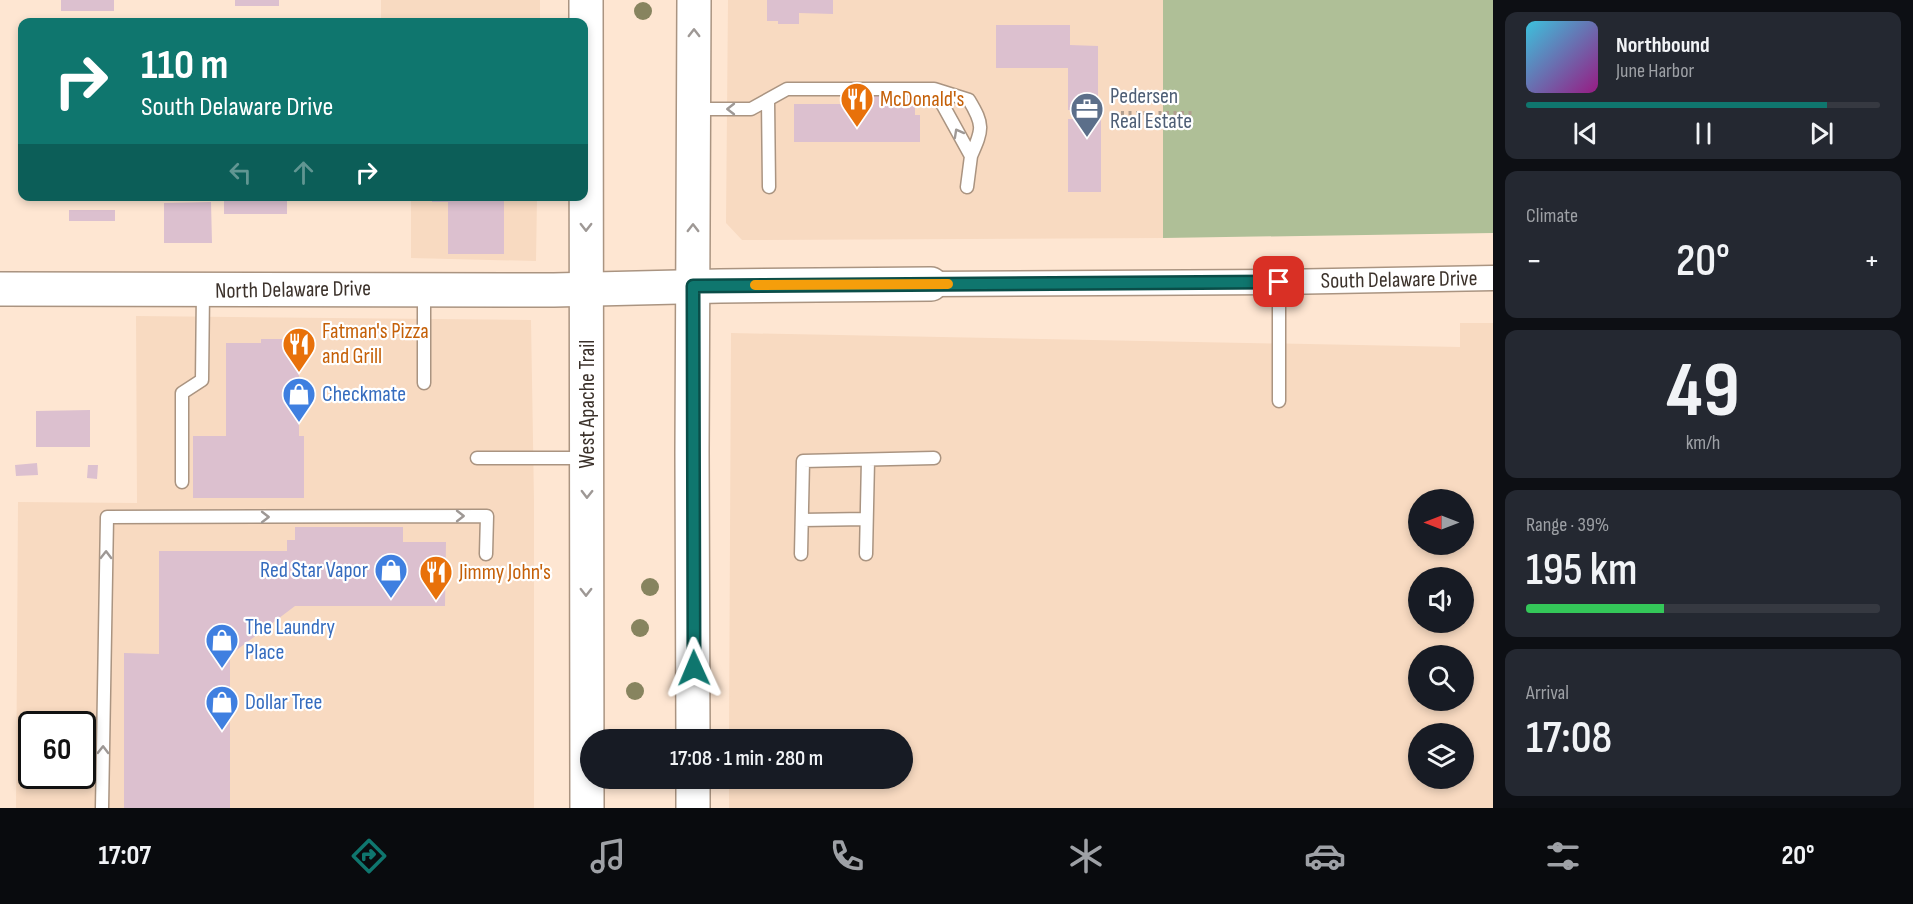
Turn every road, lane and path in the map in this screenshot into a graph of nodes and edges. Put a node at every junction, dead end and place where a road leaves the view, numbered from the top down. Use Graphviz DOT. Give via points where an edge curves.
graph roads {
  1 [pos="586,0"];
  2 [pos="694,0"];
  3 [pos="586,18"];
  4 [pos="934,89"];
  5 [pos="768,100"];
  6 [pos="693,109"];
  7 [pos="1121,113"];
  8 [pos="1194,113"];
  9 [pos="971,156"];
  10 [pos="769,187"];
  11 [pos="967,188"];
  12 [pos="586,201"];
  13 [pos="1493,278"];
  14 [pos="1279,282"];
  15 [pos="931,284"];
  16 [pos="693,286"];
  17 [pos="0,289"];
  18 [pos="424,289"];
  19 [pos="586,289"];
  20 [pos="203,291"];
  21 [pos="424,383"];
  22 [pos="1280,401"];
  23 [pos="477,458"];
  24 [pos="588,458"];
  25 [pos="934,459"];
  26 [pos="867,460"];
  27 [pos="182,482"];
  28 [pos="866,519"];
  29 [pos="802,520"];
  30 [pos="486,554"];
  31 [pos="801,554"];
  32 [pos="866,554"];
  33 [pos="693,729"];
  34 [pos="693,789"];
  35 [pos="102,808"];
  36 [pos="587,808"];
  37 [pos="693,808"];
  1 -- 3 [label="main road, West Apache Trail, one-way"];
  6 -- 2 [label="main road, one-way"];
  4 -- 5 [label="lane" via="787,88"];
  9 -- 4 [label="lane, one-way"];
  4 -- 9 [label="lane" via="969,99 981,118 979,138"];
  5 -- 6 [label="lane, one-way" via="751,109"];
  5 -- 10 [label="lane"];
  16 -- 6 [label="main road, one-way"];
  7 -- 8 [label="path"];
  9 -- 11 [label="lane"];
  12 -- 19 [label="main road, West Apache Trail, one-way"];
  13 -- 14 [label="street, South Delaware Drive"];
  14 -- 15 [label="street, South Delaware Drive"];
  14 -- 22 [label="lane"];
  15 -- 16 [label="main road, South Delaware Drive"];
  16 -- 19 [label="main road, South Delaware Drive"];
  16 -- 33 [label="main road"];
  17 -- 20 [label="main road, North Delaware Drive"];
  18 -- 19 [label="main road, North Delaware Drive"];
  18 -- 20 [label="main road, North Delaware Drive"];
  18 -- 21 [label="lane"];
  19 -- 24 [label="main road, West Apache Trail"];
  20 -- 27 [label="lane" via="202,380 182,393"];
  23 -- 24 [label="lane"];
  24 -- 36 [label="main road, West Apache Trail, one-way"];
  25 -- 26 [label="lane"];
  26 -- 28 [label="lane"];
  26 -- 29 [label="lane" via="803,461"];
  28 -- 29 [label="lane"];
  28 -- 32 [label="lane"];
  29 -- 31 [label="lane"];
  35 -- 30 [label="lane, one-way" via="107,518 487,516"];
  34 -- 37 [label="main road"];
}
